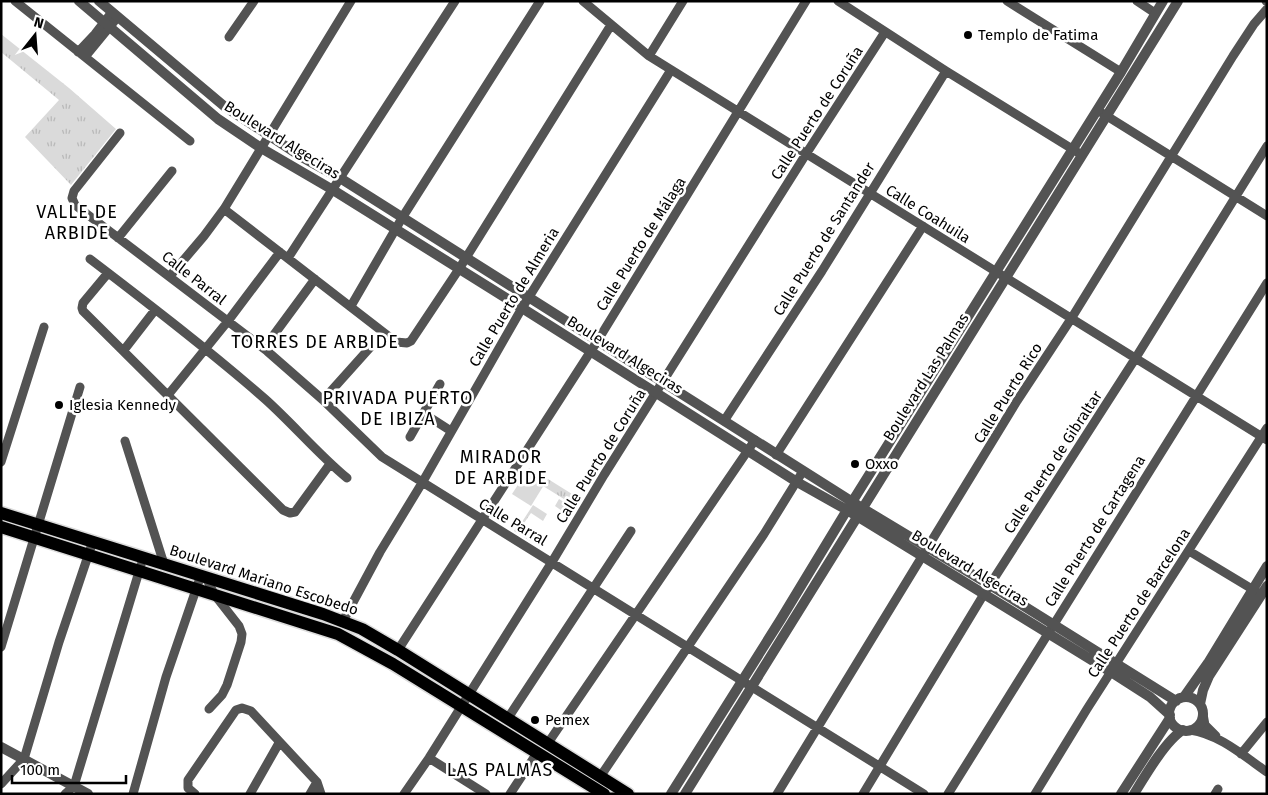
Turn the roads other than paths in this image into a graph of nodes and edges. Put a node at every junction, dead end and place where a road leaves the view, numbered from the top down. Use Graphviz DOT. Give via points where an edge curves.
graph roads {
  1 [pos="15,1"];
  2 [pos="79,1"];
  3 [pos="99,1"];
  4 [pos="254,1"];
  5 [pos="351,1"];
  6 [pos="455,1"];
  7 [pos="540,1"];
  8 [pos="583,1"];
  9 [pos="683,1"];
  10 [pos="806,1"];
  11 [pos="838,1"];
  12 [pos="1007,1"];
  13 [pos="1137,1"];
  14 [pos="1163,1"];
  15 [pos="1178,1"];
  16 [pos="1267,9"];
  17 [pos="1156,13"];
  18 [pos="115,15"];
  19 [pos="107,25"];
  20 [pos="611,25"];
  21 [pos="885,32"];
  22 [pos="229,37"];
  23 [pos="82,54"];
  24 [pos="649,56"];
  25 [pos="671,70"];
  26 [pos="946,70"];
  27 [pos="1121,72"];
  28 [pos="1097,110"];
  29 [pos="738,111"];
  30 [pos="1108,116"];
  31 [pos="120,133"];
  32 [pos="268,136"];
  33 [pos="190,141"];
  34 [pos="1267,146"];
  35 [pos="261,148"];
  36 [pos="1073,149"];
  37 [pos="806,154"];
  38 [pos="1082,155"];
  39 [pos="1172,156"];
  40 [pos="172,171"];
  41 [pos="340,178"];
  42 [pos="333,190"];
  43 [pos="870,194"];
  44 [pos="1236,197"];
  45 [pos="224,209"];
  46 [pos="1267,216"];
  47 [pos="402,218"];
  48 [pos="923,226"];
  49 [pos="395,230"];
  50 [pos="118,238"];
  51 [pos="280,252"];
  52 [pos="288,258"];
  53 [pos="465,258"];
  54 [pos="90,259"];
  55 [pos="458,269"];
  56 [pos="996,272"];
  57 [pos="108,273"];
  58 [pos="170,276"];
  59 [pos="1005,278"];
  60 [pos="315,279"];
  61 [pos="1267,283"];
  62 [pos="528,298"];
  63 [pos="351,306"];
  64 [pos="522,308"];
  65 [pos="155,310"];
  66 [pos="1070,319"];
  67 [pos="228,321"];
  68 [pos="44,328"];
  69 [pos="273,336"];
  70 [pos="598,340"];
  71 [pos="375,342"];
  72 [pos="124,350"];
  73 [pos="205,350"];
  74 [pos="590,351"];
  75 [pos="1135,359"];
  76 [pos="663,382"];
  77 [pos="440,384"];
  78 [pos="80,387"];
  79 [pos="657,392"];
  80 [pos="168,395"];
  81 [pos="1197,397"];
  82 [pos="323,400"];
  83 [pos="423,413"];
  84 [pos="724,421"];
  85 [pos="1267,428"];
  86 [pos="451,431"];
  87 [pos="410,437"];
  88 [pos="1264,439"];
  89 [pos="755,440"];
  90 [pos="125,441"];
  91 [pos="748,450"];
  92 [pos="776,455"];
  93 [pos="1,462"];
  94 [pos="330,464"];
  95 [pos="803,471"];
  96 [pos="347,478"];
  97 [pos="796,482"];
  98 [pos="422,483"];
  99 [pos="849,506"];
  100 [pos="1,513"];
  101 [pos="859,513"];
  102 [pos="482,520"];
  103 [pos="38,524"];
  104 [pos="1,527"];
  105 [pos="631,531"];
  106 [pos="34,537"];
  107 [pos="93,541"];
  108 [pos="928,548"];
  109 [pos="1189,551"];
  110 [pos="89,554"];
  111 [pos="143,557"];
  112 [pos="922,557"];
  113 [pos="552,562"];
  114 [pos="164,564"];
  115 [pos="1267,566"];
  116 [pos="139,570"];
  117 [pos="203,576"];
  118 [pos="990,585"];
  119 [pos="196,589"];
  120 [pos="595,589"];
  121 [pos="1260,590"];
  122 [pos="214,594"];
  123 [pos="984,594"];
  124 [pos="637,615"];
  125 [pos="343,621"];
  126 [pos="1050,628"];
  127 [pos="1,647"];
  128 [pos="688,648"];
  129 [pos="398,650"];
  130 [pos="1114,667"];
  131 [pos="742,681"];
  132 [pos="752,687"];
  133 [pos="469,694"];
  134 [pos="1180,699"];
  135 [pos="461,706"];
  136 [pos="209,709"];
  137 [pos="1202,709"];
  138 [pos="1170,717"];
  139 [pos="508,718"];
  140 [pos="1267,722"];
  141 [pos="818,728"];
  142 [pos="1187,730"];
  143 [pos="279,743"];
  144 [pos="548,743"];
  145 [pos="1225,744"];
  146 [pos="1,747"];
  147 [pos="537,752"];
  148 [pos="1241,754"];
  149 [pos="429,758"];
  150 [pos="24,759"];
  151 [pos="880,766"];
  152 [pos="1267,772"];
  153 [pos="317,782"];
  154 [pos="1,784"];
  155 [pos="74,786"];
  156 [pos="597,788"];
  157 [pos="65,794"];
  158 [pos="88,794"];
  159 [pos="133,794"];
  160 [pos="194,794"];
  161 [pos="250,794"];
  162 [pos="310,794"];
  163 [pos="321,794"];
  164 [pos="404,794"];
  165 [pos="486,794"];
  166 [pos="510,794"];
  167 [pos="628,794"];
  168 [pos="671,794"];
  169 [pos="685,794"];
  170 [pos="777,794"];
  171 [pos="863,794"];
  172 [pos="924,794"];
  173 [pos="948,794"];
  174 [pos="1035,794"];
  175 [pos="1121,794"];
  176 [pos="1134,794"];
  1 -- 23 [label="street"];
  2 -- 19 [label="street, Boulevard Algeciras"];
  3 -- 18 [label="street, Boulevard Algeciras"];
  4 -- 22 [label="street"];
  5 -- 32 [label="street"];
  6 -- 41 [label="street"];
  7 -- 47 [label="street"];
  8 -- 20 [label="street, Calle Coahuila"];
  9 -- 24 [label="street"];
  10 -- 29 [label="street, Calle Puerto de Málaga"];
  11 -- 21 [label="street"];
  12 -- 27 [label="street"];
  13 -- 17 [label="street"];
  14 -- 17 [label="street, Boulevard Las Palmas"];
  15 -- 30 [label="street, Boulevard Las Palmas"];
  16 -- 39 [label="street, Calle Puerto Rico" via="1233,56"];
  17 -- 27 [label="street, Boulevard Las Palmas"];
  18 -- 19 [label="street"];
  18 -- 32 [label="street, Boulevard Algeciras" via="224,106"];
  19 -- 23 [label="street"];
  19 -- 35 [label="street, Boulevard Algeciras" via="218,119"];
  20 -- 24 [label="street, Calle Coahuila"];
  20 -- 53 [label="street"];
  21 -- 26 [label="street"];
  21 -- 37 [label="street, Calle Puerto de Coruña"];
  23 -- 33 [label="street"];
  24 -- 25 [label="street, Calle Coahuila"];
  25 -- 29 [label="street, Calle Coahuila"];
  25 -- 62 [label="street, Calle Puerto de Almeria"];
  26 -- 36 [label="street"];
  26 -- 43 [label="street, Calle Puerto de Santander"];
  27 -- 28 [label="street, Boulevard Las Palmas"];
  28 -- 30 [label="street"];
  28 -- 36 [label="street, Boulevard Las Palmas"];
  29 -- 37 [label="street, Calle Coahuila"];
  29 -- 70 [label="street, Calle Puerto de Málaga"];
  30 -- 38 [label="street, Boulevard Las Palmas"];
  30 -- 39 [label="street"];
  31 -- 50 [label="street, Calle Parral" via="74,191 72,198 75,205"];
  32 -- 35 [label="street"];
  32 -- 41 [label="street, Boulevard Algeciras"];
  34 -- 44 [label="street, Calle Puerto de Gibraltar"];
  35 -- 42 [label="street, Boulevard Algeciras"];
  35 -- 45 [label="street"];
  36 -- 38 [label="street"];
  36 -- 56 [label="street, Boulevard Las Palmas"];
  37 -- 43 [label="street, Calle Coahuila"];
  37 -- 76 [label="street, Calle Puerto de Coruña"];
  38 -- 59 [label="street, Boulevard Las Palmas"];
  39 -- 44 [label="street"];
  39 -- 66 [label="street, Calle Puerto Rico"];
  40 -- 50 [label="street"];
  41 -- 42 [label="street"];
  41 -- 47 [label="street, Boulevard Algeciras"];
  42 -- 49 [label="street, Boulevard Algeciras"];
  42 -- 52 [label="street"];
  43 -- 48 [label="street, Calle Coahuila"];
  43 -- 84 [label="street, Calle Puerto de Santander"];
  44 -- 46 [label="street"];
  44 -- 75 [label="street, Calle Puerto de Gibraltar"];
  45 -- 51 [label="street"];
  45 -- 58 [label="street"];
  47 -- 49 [label="street"];
  47 -- 53 [label="street, Boulevard Algeciras"];
  48 -- 56 [label="street, Calle Coahuila"];
  48 -- 92 [label="street"];
  49 -- 55 [label="street, Boulevard Algeciras"];
  49 -- 63 [label="street"];
  50 -- 58 [label="street, Calle Parral"];
  51 -- 52 [label="street"];
  51 -- 67 [label="street"];
  52 -- 60 [label="street"];
  53 -- 55 [label="street"];
  53 -- 62 [label="street, Boulevard Algeciras"];
  54 -- 57 [label="street"];
  55 -- 63 [label="street" via="411,340 403,344 396,342"];
  55 -- 64 [label="street, Boulevard Algeciras"];
  56 -- 59 [label="street, Calle Coahuila"];
  56 -- 99 [label="street, Boulevard Las Palmas"];
  57 -- 65 [label="street"];
  57 -- 72 [label="street" via="83,303 82,309"];
  58 -- 67 [label="street, Calle Parral"];
  59 -- 66 [label="street, Calle Coahuila"];
  59 -- 101 [label="street, Boulevard Las Palmas"];
  60 -- 63 [label="street"];
  60 -- 69 [label="street"];
  61 -- 81 [label="street, Calle Puerto de Cartagena"];
  62 -- 64 [label="street, Calle Puerto de Almeria"];
  62 -- 70 [label="street, Boulevard Algeciras"];
  64 -- 74 [label="street, Boulevard Algeciras"];
  64 -- 86 [label="street, Calle Puerto de Almeria"];
  65 -- 72 [label="street"];
  65 -- 73 [label="street"];
  66 -- 75 [label="street, Calle Coahuila"];
  66 -- 108 [label="street, Calle Puerto Rico"];
  67 -- 73 [label="street"];
  67 -- 82 [label="street, Calle Parral"];
  68 -- 93 [label="street"];
  70 -- 74 [label="street, Calle Puerto de Málaga"];
  70 -- 76 [label="street, Boulevard Algeciras"];
  71 -- 82 [label="street"];
  72 -- 80 [label="street"];
  73 -- 80 [label="street"];
  73 -- 94 [label="street" via="266,400"];
  74 -- 79 [label="street, Boulevard Algeciras"];
  74 -- 102 [label="street, Calle Puerto de Málaga"];
  75 -- 81 [label="street, Calle Coahuila"];
  75 -- 118 [label="street, Calle Puerto de Gibraltar"];
  76 -- 79 [label="street, Calle Puerto de Coruña"];
  76 -- 84 [label="street, Boulevard Algeciras"];
  77 -- 83 [label="street"];
  78 -- 103 [label="street"];
  79 -- 91 [label="street, Boulevard Algeciras"];
  79 -- 113 [label="street, Calle Puerto de Coruña"];
  80 -- 94 [label="street" via="290,514"];
  81 -- 88 [label="street, Calle Coahuila"];
  81 -- 126 [label="street, Calle Puerto de Cartagena"];
  82 -- 98 [label="street, Calle Parral" via="382,457"];
  83 -- 86 [label="street"];
  83 -- 87 [label="street"];
  84 -- 89 [label="street, Boulevard Algeciras"];
  85 -- 88 [label="street, Calle Puerto de Barcelona"];
  86 -- 98 [label="street, Calle Puerto de Almeria"];
  88 -- 109 [label="street, Calle Puerto de Barcelona"];
  89 -- 91 [label="street"];
  89 -- 92 [label="street, Boulevard Algeciras"];
  90 -- 114 [label="street"];
  91 -- 97 [label="street, Boulevard Algeciras"];
  91 -- 124 [label="street"];
  92 -- 95 [label="street, Boulevard Algeciras"];
  94 -- 96 [label="street"];
  95 -- 97 [label="street"];
  95 -- 99 [label="street, Boulevard Algeciras"];
  97 -- 99 [label="street, Boulevard Algeciras"];
  97 -- 128 [label="street"];
  98 -- 102 [label="street, Calle Parral"];
  98 -- 125 [label="street, Calle Puerto de Almeria"];
  99 -- 101 [label="street, Boulevard Algeciras"];
  99 -- 131 [label="street, Boulevard Las Palmas"];
  100 -- 103 [label="main road, Boulevard Mariano Escobedo"];
  101 -- 108 [label="street, Boulevard Algeciras"];
  101 -- 112 [label="street, Boulevard Algeciras"];
  101 -- 132 [label="street, Boulevard Las Palmas"];
  102 -- 113 [label="street, Calle Parral"];
  102 -- 129 [label="street, Calle Puerto de Málaga"];
  103 -- 106 [label="street"];
  103 -- 107 [label="main road, Boulevard Mariano Escobedo"];
  104 -- 106 [label="main road, Boulevard Mariano Escobedo"];
  105 -- 120 [label="street"];
  106 -- 110 [label="main road, Boulevard Mariano Escobedo"];
  106 -- 127 [label="street"];
  107 -- 110 [label="street"];
  107 -- 111 [label="main road, Boulevard Mariano Escobedo"];
  108 -- 112 [label="street, Calle Puerto Rico"];
  108 -- 118 [label="street, Boulevard Algeciras"];
  109 -- 121 [label="street"];
  109 -- 130 [label="street, Calle Puerto de Barcelona"];
  110 -- 116 [label="main road, Boulevard Mariano Escobedo"];
  110 -- 150 [label="street"];
  111 -- 114 [label="main road, Boulevard Mariano Escobedo"];
  111 -- 116 [label="street"];
  112 -- 123 [label="street, Boulevard Algeciras"];
  112 -- 141 [label="street, Calle Puerto Rico"];
  113 -- 120 [label="street, Calle Parral"];
  113 -- 133 [label="street, Calle Puerto de Coruña"];
  114 -- 117 [label="main road, Boulevard Mariano Escobedo"];
  115 -- 121 [label="street"];
  116 -- 119 [label="main road, Boulevard Mariano Escobedo"];
  116 -- 155 [label="street"];
  117 -- 119 [label="street"];
  117 -- 122 [label="street"];
  117 -- 125 [label="main road, Boulevard Mariano Escobedo"];
  118 -- 123 [label="street, Calle Puerto de Gibraltar"];
  118 -- 126 [label="street, Boulevard Algeciras"];
  119 -- 122 [label="main road, Boulevard Mariano Escobedo"];
  119 -- 159 [label="street" via="166,677"];
  120 -- 124 [label="street, Calle Parral"];
  120 -- 139 [label="street"];
  121 -- 134 [label="street"];
  121 -- 137 [label="street" via="1209,676 1203,690"];
  122 -- 135 [label="main road, Boulevard Mariano Escobedo" via="354,642"];
  122 -- 136 [label="street" via="242,634 225,690"];
  123 -- 126 [label="street, Boulevard Algeciras"];
  123 -- 151 [label="street, Calle Puerto de Gibraltar"];
  124 -- 128 [label="street, Calle Parral"];
  124 -- 144 [label="street"];
  125 -- 129 [label="main road, Boulevard Mariano Escobedo"];
  126 -- 130 [label="street, Boulevard Algeciras"];
  126 -- 173 [label="street, Calle Puerto de Cartagena"];
  128 -- 131 [label="street, Calle Parral"];
  128 -- 156 [label="street"];
  129 -- 133 [label="main road, Boulevard Mariano Escobedo"];
  130 -- 134 [label="street, Boulevard Algeciras"];
  130 -- 138 [label="street, Boulevard Algeciras"];
  130 -- 174 [label="street, Calle Puerto de Barcelona"];
  131 -- 132 [label="street, Calle Parral"];
  131 -- 168 [label="street, Boulevard Las Palmas"];
  132 -- 141 [label="street, Calle Parral"];
  132 -- 169 [label="street, Boulevard Las Palmas"];
  133 -- 135 [label="street, Calle Puerto de Coruña"];
  133 -- 139 [label="main road, Boulevard Mariano Escobedo"];
  134 -- 137 [label="street" via="1193,699"];
  134 -- 138 [label="street" via="1170,710"];
  135 -- 147 [label="main road, Boulevard Mariano Escobedo"];
  135 -- 149 [label="street, Calle Puerto de Coruña"];
  137 -- 142 [label="street" via="1200,722"];
  137 -- 145 [label="street" via="1209,730"];
  138 -- 142 [label="street" via="1176,727"];
  138 -- 175 [label="street"];
  139 -- 144 [label="main road, Boulevard Mariano Escobedo"];
  140 -- 148 [label="street"];
  141 -- 151 [label="street, Calle Parral"];
  141 -- 170 [label="street, Calle Puerto Rico"];
  142 -- 145 [label="street"];
  142 -- 176 [label="street" via="1175,736 1165,748"];
  143 -- 153 [label="street"];
  143 -- 160 [label="street" via="251,711 239,708 188,780 188,788"];
  143 -- 161 [label="street"];
  144 -- 156 [label="main road, Boulevard Mariano Escobedo"];
  145 -- 148 [label="street"];
  146 -- 150 [label="street"];
  147 -- 156 [label="main road, Boulevard Mariano Escobedo"];
  147 -- 166 [label="street"];
  148 -- 152 [label="street"];
  149 -- 164 [label="street, Calle Puerto de Coruña"];
  149 -- 165 [label="street"];
  150 -- 154 [label="street"];
  150 -- 155 [label="street"];
  151 -- 171 [label="street, Calle Puerto de Gibraltar"];
  151 -- 172 [label="street, Calle Parral"];
  153 -- 162 [label="street"];
  153 -- 163 [label="street"];
  155 -- 157 [label="street"];
  155 -- 158 [label="street"];
  156 -- 167 [label="main road, Boulevard Mariano Escobedo"];
}
